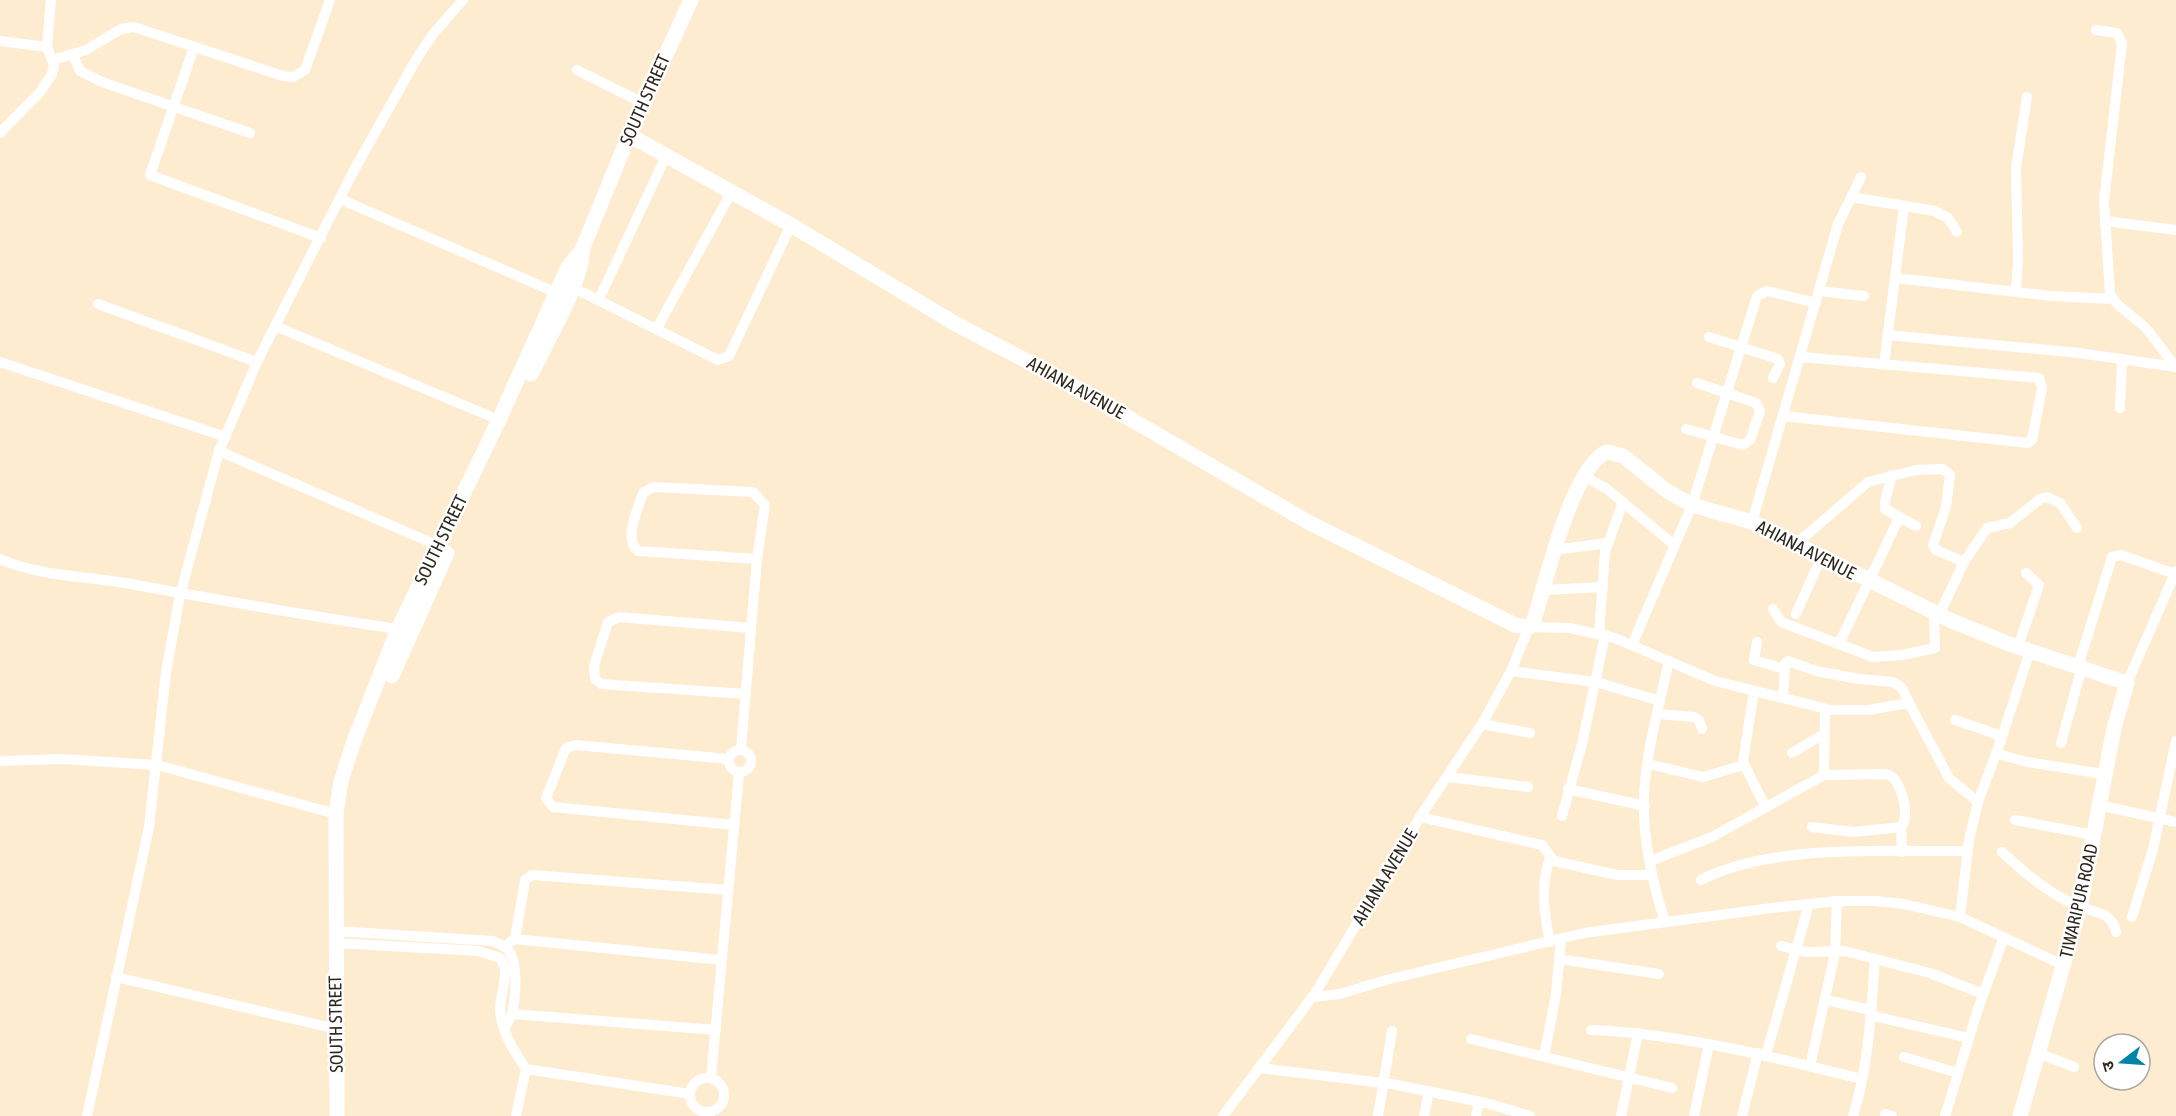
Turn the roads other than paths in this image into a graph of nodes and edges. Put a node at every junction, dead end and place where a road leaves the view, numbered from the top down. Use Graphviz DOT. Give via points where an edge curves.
graph roads {
  1 [pos="51,0"];
  2 [pos="330,0"];
  3 [pos="463,0"];
  4 [pos="691,0"];
  5 [pos="2096,30"];
  6 [pos="0,41"];
  7 [pos="47,47"];
  8 [pos="194,47"];
  9 [pos="73,55"];
  10 [pos="53,60"];
  11 [pos="577,70"];
  12 [pos="2027,97"];
  13 [pos="643,103"];
  14 [pos="172,108"];
  15 [pos="0,133"];
  16 [pos="250,133"];
  17 [pos="629,135"];
  18 [pos="667,154"];
  19 [pos="1861,177"];
  20 [pos="732,191"];
  21 [pos="1851,197"];
  22 [pos="340,199"];
  23 [pos="1904,206"];
  24 [pos="2105,221"];
  25 [pos="791,225"];
  26 [pos="2176,231"];
  27 [pos="1957,232"];
  28 [pos="321,238"];
  29 [pos="582,250"];
  30 [pos="1896,278"];
  31 [pos="572,287"];
  32 [pos="2016,290"];
  33 [pos="1819,291"];
  34 [pos="557,293"];
  35 [pos="1864,296"];
  36 [pos="599,299"];
  37 [pos="2112,299"];
  38 [pos="1816,303"];
  39 [pos="98,304"];
  40 [pos="275,326"];
  41 [pos="657,328"];
  42 [pos="1887,335"];
  43 [pos="1709,337"];
  44 [pos="1742,348"];
  45 [pos="1801,357"];
  46 [pos="2122,360"];
  47 [pos="0,362"];
  48 [pos="257,363"];
  49 [pos="1884,364"];
  50 [pos="2175,367"];
  51 [pos="1773,378"];
  52 [pos="1697,383"];
  53 [pos="1728,393"];
  54 [pos="2120,408"];
  55 [pos="1783,416"];
  56 [pos="500,420"];
  57 [pos="1686,429"];
  58 [pos="226,437"];
  59 [pos="1714,437"];
  60 [pos="219,451"];
  61 [pos="1892,475"];
  62 [pos="1584,476"];
  63 [pos="1623,502"];
  64 [pos="1692,505"];
  65 [pos="1899,518"];
  66 [pos="1752,522"];
  67 [pos="1916,526"];
  68 [pos="2077,528"];
  69 [pos="1607,543"];
  70 [pos="1674,544"];
  71 [pos="1795,545"];
  72 [pos="439,546"];
  73 [pos="1554,550"];
  74 [pos="1821,558"];
  75 [pos="0,559"];
  76 [pos="757,559"];
  77 [pos="1964,562"];
  78 [pos="2026,573"];
  79 [pos="2175,573"];
  80 [pos="1868,580"];
  81 [pos="1603,587"];
  82 [pos="1544,590"];
  83 [pos="180,595"];
  84 [pos="2171,596"];
  85 [pos="1773,609"];
  86 [pos="1936,613"];
  87 [pos="1796,614"];
  88 [pos="1529,627"];
  89 [pos="751,628"];
  90 [pos="404,630"];
  91 [pos="1602,635"];
  92 [pos="1757,642"];
  93 [pos="1839,644"];
  94 [pos="1632,645"];
  95 [pos="2024,649"];
  96 [pos="1669,661"];
  97 [pos="2080,667"];
  98 [pos="1784,669"];
  99 [pos="1511,671"];
  100 [pos="1596,682"];
  101 [pos="2127,683"];
  102 [pos="1754,691"];
  103 [pos="746,694"];
  104 [pos="1783,698"];
  105 [pos="1660,701"];
  106 [pos="1909,703"];
  107 [pos="1825,709"];
  108 [pos="1658,714"];
  109 [pos="1955,720"];
  110 [pos="1482,724"];
  111 [pos="1702,729"];
  112 [pos="1530,733"];
  113 [pos="1824,734"];
  114 [pos="2001,740"];
  115 [pos="2176,741"];
  116 [pos="2061,743"];
  117 [pos="741,749"];
  118 [pos="1792,753"];
  119 [pos="1998,754"];
  120 [pos="729,759"];
  121 [pos="0,761"];
  122 [pos="1648,764"];
  123 [pos="157,765"];
  124 [pos="1744,765"];
  125 [pos="2173,768"];
  126 [pos="739,772"];
  127 [pos="2104,774"];
  128 [pos="1824,775"];
  129 [pos="1449,777"];
  130 [pos="1528,787"];
  131 [pos="1568,789"];
  132 [pos="1978,802"];
  133 [pos="2098,805"];
  134 [pos="1644,806"];
  135 [pos="1766,808"];
  136 [pos="336,814"];
  137 [pos="1562,816"];
  138 [pos="1420,817"];
  139 [pos="2159,819"];
  140 [pos="2015,820"];
  141 [pos="2176,822"];
  142 [pos="734,825"];
  143 [pos="1812,827"];
  144 [pos="1901,827"];
  145 [pos="2094,835"];
  146 [pos="1968,851"];
  147 [pos="1902,852"];
  148 [pos="2002,852"];
  149 [pos="1550,858"];
  150 [pos="1650,861"];
  151 [pos="1652,875"];
  152 [pos="1701,880"];
  153 [pos="728,890"];
  154 [pos="1837,901"];
  155 [pos="1809,904"];
  156 [pos="2080,907"];
  157 [pos="1960,917"];
  158 [pos="2132,917"];
  159 [pos="1665,922"];
  160 [pos="2116,932"];
  161 [pos="339,937"];
  162 [pos="2004,937"];
  163 [pos="515,939"];
  164 [pos="1561,939"];
  165 [pos="413,942"];
  166 [pos="1550,942"];
  167 [pos="504,946"];
  168 [pos="1780,946"];
  169 [pos="1795,949"];
  170 [pos="1835,953"];
  171 [pos="1875,958"];
  172 [pos="1559,959"];
  173 [pos="721,960"];
  174 [pos="2065,966"];
  175 [pos="1659,974"];
  176 [pos="116,977"];
  177 [pos="1983,994"];
  178 [pos="1312,997"];
  179 [pos="1826,1000"];
  180 [pos="1871,1010"];
  181 [pos="513,1014"];
  182 [pos="505,1026"];
  183 [pos="336,1029"];
  184 [pos="1591,1029"];
  185 [pos="716,1030"];
  186 [pos="1392,1032"];
  187 [pos="1638,1034"];
  188 [pos="1969,1038"];
  189 [pos="1471,1039"];
  190 [pos="1709,1044"];
  191 [pos="2038,1053"];
  192 [pos="1762,1054"];
  193 [pos="1544,1057"];
  194 [pos="1904,1057"];
  195 [pos="1810,1066"];
  196 [pos="2074,1067"];
  197 [pos="1260,1068"];
  198 [pos="526,1069"];
  199 [pos="1958,1073"];
  200 [pos="1630,1077"];
  201 [pos="711,1078"];
  202 [pos="1862,1079"];
  203 [pos="1384,1083"];
  204 [pos="1672,1088"];
  205 [pos="1429,1091"];
  206 [pos="690,1094"];
  207 [pos="1479,1102"];
  208 [pos="704,1114"];
  209 [pos="1226,1115"];
  210 [pos="87,1116"];
  211 [pos="337,1116"];
  212 [pos="345,1116"];
  213 [pos="516,1116"];
  214 [pos="1378,1116"];
  215 [pos="1425,1116"];
  216 [pos="1476,1116"];
  217 [pos="1530,1116"];
  218 [pos="1621,1116"];
  219 [pos="1694,1116"];
  220 [pos="1742,1116"];
  221 [pos="1853,1116"];
  222 [pos="1945,1116"];
  223 [pos="2020,1116"];
  1 -- 7 [label="street"];
  2 -- 8 [label="street" via="305,70 293,77"];
  3 -- 22 [label="street" via="417,58"];
  4 -- 13 [label="street, SOUTH STREET"];
  5 -- 24 [label="street" via="2117,33 2122,43 2106,169"];
  6 -- 7 [label="street"];
  7 -- 10 [label="street"];
  8 -- 9 [label="street" via="134,27 121,29"];
  8 -- 14 [label="street"];
  9 -- 10 [label="street"];
  9 -- 14 [label="street" via="80,71"];
  10 -- 15 [label="street" via="52,74 41,91"];
  11 -- 13 [label="street"];
  12 -- 32 [label="street" via="2016,168"];
  13 -- 17 [label="street, SOUTH STREET"];
  14 -- 16 [label="street"];
  14 -- 28 [label="street" via="150,171 154,178"];
  17 -- 18 [label="street, AHIANA AVENUE"];
  17 -- 29 [label="street, SOUTH STREET"];
  18 -- 20 [label="street, AHIANA AVENUE"];
  18 -- 36 [label="street"];
  19 -- 21 [label="street"];
  20 -- 25 [label="street, AHIANA AVENUE"];
  20 -- 41 [label="street"];
  21 -- 23 [label="street"];
  21 -- 33 [label="street" via="1838,224"];
  22 -- 28 [label="street"];
  22 -- 34 [label="street"];
  23 -- 27 [label="street" via="1943,215"];
  23 -- 30 [label="street"];
  24 -- 26 [label="street"];
  24 -- 37 [label="street"];
  25 -- 41 [label="street" via="729,356 718,360"];
  25 -- 88 [label="street, AHIANA AVENUE" via="1308,522 1515,625"];
  28 -- 40 [label="street"];
  29 -- 31 [label="street" via="583,261"];
  29 -- 34 [label="street, SOUTH STREET" via="568,267"];
  30 -- 32 [label="street"];
  30 -- 42 [label="street"];
  31 -- 36 [label="street"];
  31 -- 90 [label="street"];
  32 -- 37 [label="street"];
  33 -- 35 [label="street"];
  33 -- 38 [label="street"];
  34 -- 56 [label="street, SOUTH STREET"];
  36 -- 41 [label="street"];
  37 -- 50 [label="street" via="2146,328"];
  38 -- 44 [label="street" via="1762,292 1757,296"];
  38 -- 45 [label="street"];
  39 -- 48 [label="street"];
  40 -- 48 [label="street"];
  40 -- 56 [label="street"];
  42 -- 46 [label="street"];
  42 -- 49 [label="street"];
  43 -- 44 [label="street"];
  44 -- 51 [label="street" via="1778,359"];
  44 -- 53 [label="street"];
  45 -- 49 [label="street"];
  45 -- 55 [label="street"];
  46 -- 50 [label="street"];
  46 -- 54 [label="street"];
  47 -- 58 [label="street"];
  48 -- 58 [label="street"];
  49 -- 55 [label="street" via="2039,378 2042,388 2032,440"];
  52 -- 53 [label="street"];
  53 -- 59 [label="street"];
  53 -- 59 [label="street" via="1758,406 1754,430 1743,445"];
  55 -- 66 [label="street"];
  56 -- 72 [label="street, SOUTH STREET"];
  57 -- 59 [label="street"];
  58 -- 60 [label="street"];
  59 -- 64 [label="street"];
  60 -- 72 [label="street"];
  60 -- 83 [label="street"];
  61 -- 65 [label="street" via="1884,506"];
  61 -- 71 [label="street" via="1868,482"];
  61 -- 77 [label="street" via="1943,469 1949,473 1946,507 1933,545"];
  62 -- 63 [label="street"];
  62 -- 64 [label="street, AHIANA AVENUE" via="1600,454 1615,453"];
  62 -- 73 [label="street, AHIANA AVENUE"];
  63 -- 69 [label="street"];
  63 -- 70 [label="street"];
  64 -- 66 [label="street, AHIANA AVENUE"];
  64 -- 70 [label="street"];
  65 -- 67 [label="street"];
  65 -- 80 [label="street"];
  66 -- 71 [label="street, AHIANA AVENUE"];
  68 -- 77 [label="street" via="2060,503 2044,497 2010,523 1987,528"];
  69 -- 73 [label="street"];
  69 -- 81 [label="street"];
  70 -- 94 [label="street"];
  71 -- 74 [label="street, AHIANA AVENUE"];
  72 -- 90 [label="street, SOUTH STREET"];
  73 -- 82 [label="street, AHIANA AVENUE"];
  74 -- 80 [label="street, AHIANA AVENUE"];
  74 -- 87 [label="street"];
  75 -- 83 [label="street" via="24,570"];
  76 -- 76 [label="street" via="638,551 631,539 642,493 653,487 756,493 765,505"];
  76 -- 89 [label="street"];
  77 -- 86 [label="street"];
  78 -- 95 [label="street" via="2039,585"];
  79 -- 84 [label="street"];
  79 -- 97 [label="street" via="2121,555 2112,557"];
  80 -- 86 [label="street, AHIANA AVENUE"];
  80 -- 93 [label="street"];
  81 -- 82 [label="street"];
  81 -- 91 [label="street"];
  82 -- 88 [label="street, AHIANA AVENUE"];
  83 -- 90 [label="street"];
  83 -- 123 [label="street" via="166,672"];
  84 -- 101 [label="street"];
  85 -- 93 [label="street" via="1781,622"];
  86 -- 93 [label="street" via="1936,646 1929,651 1873,657"];
  86 -- 95 [label="street, AHIANA AVENUE"];
  88 -- 91 [label="street" via="1570,628"];
  88 -- 99 [label="street, AHIANA AVENUE"];
  89 -- 103 [label="street"];
  89 -- 103 [label="street" via="619,617 608,622 594,666 601,684"];
  90 -- 136 [label="street, SOUTH STREET" via="354,741 341,781"];
  90 -- 161 [label="street" via="351,779 343,824"];
  91 -- 94 [label="street"];
  91 -- 100 [label="street"];
  92 -- 98 [label="street" via="1754,660"];
  94 -- 96 [label="street"];
  95 -- 97 [label="street, AHIANA AVENUE"];
  95 -- 114 [label="street"];
  96 -- 102 [label="street" via="1715,681"];
  96 -- 105 [label="street"];
  97 -- 101 [label="street, AHIANA AVENUE"];
  97 -- 116 [label="street"];
  98 -- 104 [label="street"];
  98 -- 106 [label="street" via="1788,661 1816,671 1893,682 1902,688"];
  99 -- 100 [label="street"];
  99 -- 110 [label="street, AHIANA AVENUE"];
  100 -- 105 [label="street"];
  100 -- 131 [label="street"];
  101 -- 127 [label="street, TIWARIPUR ROAD"];
  102 -- 104 [label="street"];
  102 -- 124 [label="street" via="1742,752"];
  103 -- 117 [label="street"];
  104 -- 107 [label="street"];
  105 -- 108 [label="street"];
  106 -- 107 [label="street" via="1868,710"];
  106 -- 132 [label="street" via="1949,777"];
  107 -- 113 [label="street"];
  108 -- 111 [label="street" via="1694,717"];
  108 -- 122 [label="street"];
  109 -- 114 [label="street" via="1996,734"];
  110 -- 112 [label="street"];
  110 -- 129 [label="street, AHIANA AVENUE"];
  113 -- 118 [label="street"];
  113 -- 128 [label="street"];
  114 -- 119 [label="street"];
  115 -- 125 [label="street"];
  117 -- 120 [label="street"];
  117 -- 126 [label="street" via="752,760 748,769"];
  119 -- 127 [label="street"];
  119 -- 132 [label="street"];
  120 -- 126 [label="street" via="731,768"];
  120 -- 142 [label="street" via="575,745 566,748 546,798 553,807"];
  121 -- 123 [label="street" via="62,759"];
  122 -- 124 [label="street" via="1704,777"];
  122 -- 134 [label="street"];
  123 -- 136 [label="street"];
  123 -- 176 [label="street" via="149,827"];
  124 -- 135 [label="street"];
  125 -- 139 [label="street"];
  126 -- 142 [label="street"];
  127 -- 133 [label="street, TIWARIPUR ROAD"];
  128 -- 135 [label="street"];
  128 -- 144 [label="street" via="1893,776 1903,803 1905,820"];
  129 -- 130 [label="street"];
  129 -- 138 [label="street, AHIANA AVENUE"];
  131 -- 134 [label="street"];
  131 -- 137 [label="street"];
  132 -- 146 [label="street"];
  133 -- 139 [label="street"];
  133 -- 145 [label="street, TIWARIPUR ROAD"];
  134 -- 150 [label="street"];
  135 -- 150 [label="street" via="1692,847"];
  136 -- 161 [label="street, SOUTH STREET"];
  138 -- 149 [label="street" via="1542,845"];
  138 -- 178 [label="street, AHIANA AVENUE"];
  139 -- 141 [label="street"];
  139 -- 158 [label="street"];
  140 -- 145 [label="street"];
  142 -- 153 [label="street"];
  143 -- 144 [label="street" via="1854,832"];
  144 -- 147 [label="street"];
  145 -- 156 [label="street, TIWARIPUR ROAD"];
  146 -- 147 [label="street"];
  146 -- 157 [label="street"];
  147 -- 152 [label="street" via="1817,853 1751,862"];
  148 -- 156 [label="street" via="2040,885"];
  149 -- 151 [label="street" via="1604,873"];
  149 -- 166 [label="street" via="1543,897"];
  150 -- 151 [label="street"];
  151 -- 159 [label="street"];
  153 -- 163 [label="street" via="532,875 525,880"];
  153 -- 173 [label="street"];
  154 -- 155 [label="street"];
  154 -- 157 [label="street" via="1904,904"];
  154 -- 170 [label="street"];
  155 -- 159 [label="street"];
  155 -- 169 [label="street"];
  156 -- 160 [label="street" via="2107,916"];
  156 -- 174 [label="street, TIWARIPUR ROAD"];
  157 -- 162 [label="street"];
  159 -- 164 [label="street"];
  161 -- 165 [label="street"];
  161 -- 183 [label="street, SOUTH STREET"];
  161 -- 212 [label="street"];
  162 -- 174 [label="street"];
  162 -- 177 [label="street"];
  163 -- 167 [label="street"];
  163 -- 173 [label="street"];
  164 -- 166 [label="street"];
  164 -- 172 [label="street"];
  165 -- 167 [label="street" via="493,941"];
  165 -- 182 [label="street" via="479,951 500,958 506,968 500,1010"];
  166 -- 178 [label="street" via="1340,994"];
  167 -- 181 [label="street" via="515,963"];
  168 -- 169 [label="street"];
  169 -- 170 [label="street"];
  169 -- 192 [label="street"];
  170 -- 171 [label="street" via="1845,951"];
  170 -- 179 [label="street"];
  171 -- 177 [label="street" via="1930,973"];
  171 -- 180 [label="street"];
  172 -- 175 [label="street"];
  172 -- 193 [label="street"];
  173 -- 185 [label="street"];
  174 -- 191 [label="street, TIWARIPUR ROAD"];
  176 -- 183 [label="street"];
  176 -- 210 [label="street"];
  177 -- 188 [label="street"];
  178 -- 197 [label="street, AHIANA AVENUE"];
  179 -- 180 [label="street"];
  179 -- 195 [label="street"];
  180 -- 188 [label="street" via="1873,1016"];
  180 -- 202 [label="street"];
  181 -- 182 [label="street"];
  181 -- 185 [label="street"];
  182 -- 198 [label="street" via="513,1050"];
  183 -- 211 [label="street, SOUTH STREET"];
  184 -- 187 [label="street"];
  185 -- 201 [label="street"];
  186 -- 203 [label="street"];
  187 -- 190 [label="street"];
  187 -- 200 [label="street"];
  188 -- 199 [label="street"];
  189 -- 193 [label="street"];
  190 -- 192 [label="street"];
  190 -- 219 [label="street"];
  191 -- 196 [label="street"];
  191 -- 223 [label="street, TIWARIPUR ROAD"];
  192 -- 195 [label="street"];
  192 -- 220 [label="street"];
  193 -- 200 [label="street"];
  194 -- 199 [label="street"];
  195 -- 202 [label="street"];
  197 -- 203 [label="street"];
  197 -- 209 [label="street, AHIANA AVENUE"];
  198 -- 206 [label="street"];
  198 -- 213 [label="street"];
  199 -- 222 [label="street"];
  200 -- 204 [label="street"];
  200 -- 218 [label="street"];
  201 -- 206 [label="street" via="694,1083"];
  201 -- 208 [label="street" via="721,1086 723,1098 717,1108"];
  202 -- 221 [label="street"];
  203 -- 205 [label="street"];
  203 -- 214 [label="street"];
  205 -- 207 [label="street"];
  205 -- 215 [label="street"];
  206 -- 208 [label="street" via="694,1106"];
  207 -- 216 [label="street"];
  207 -- 217 [label="street"];
}
